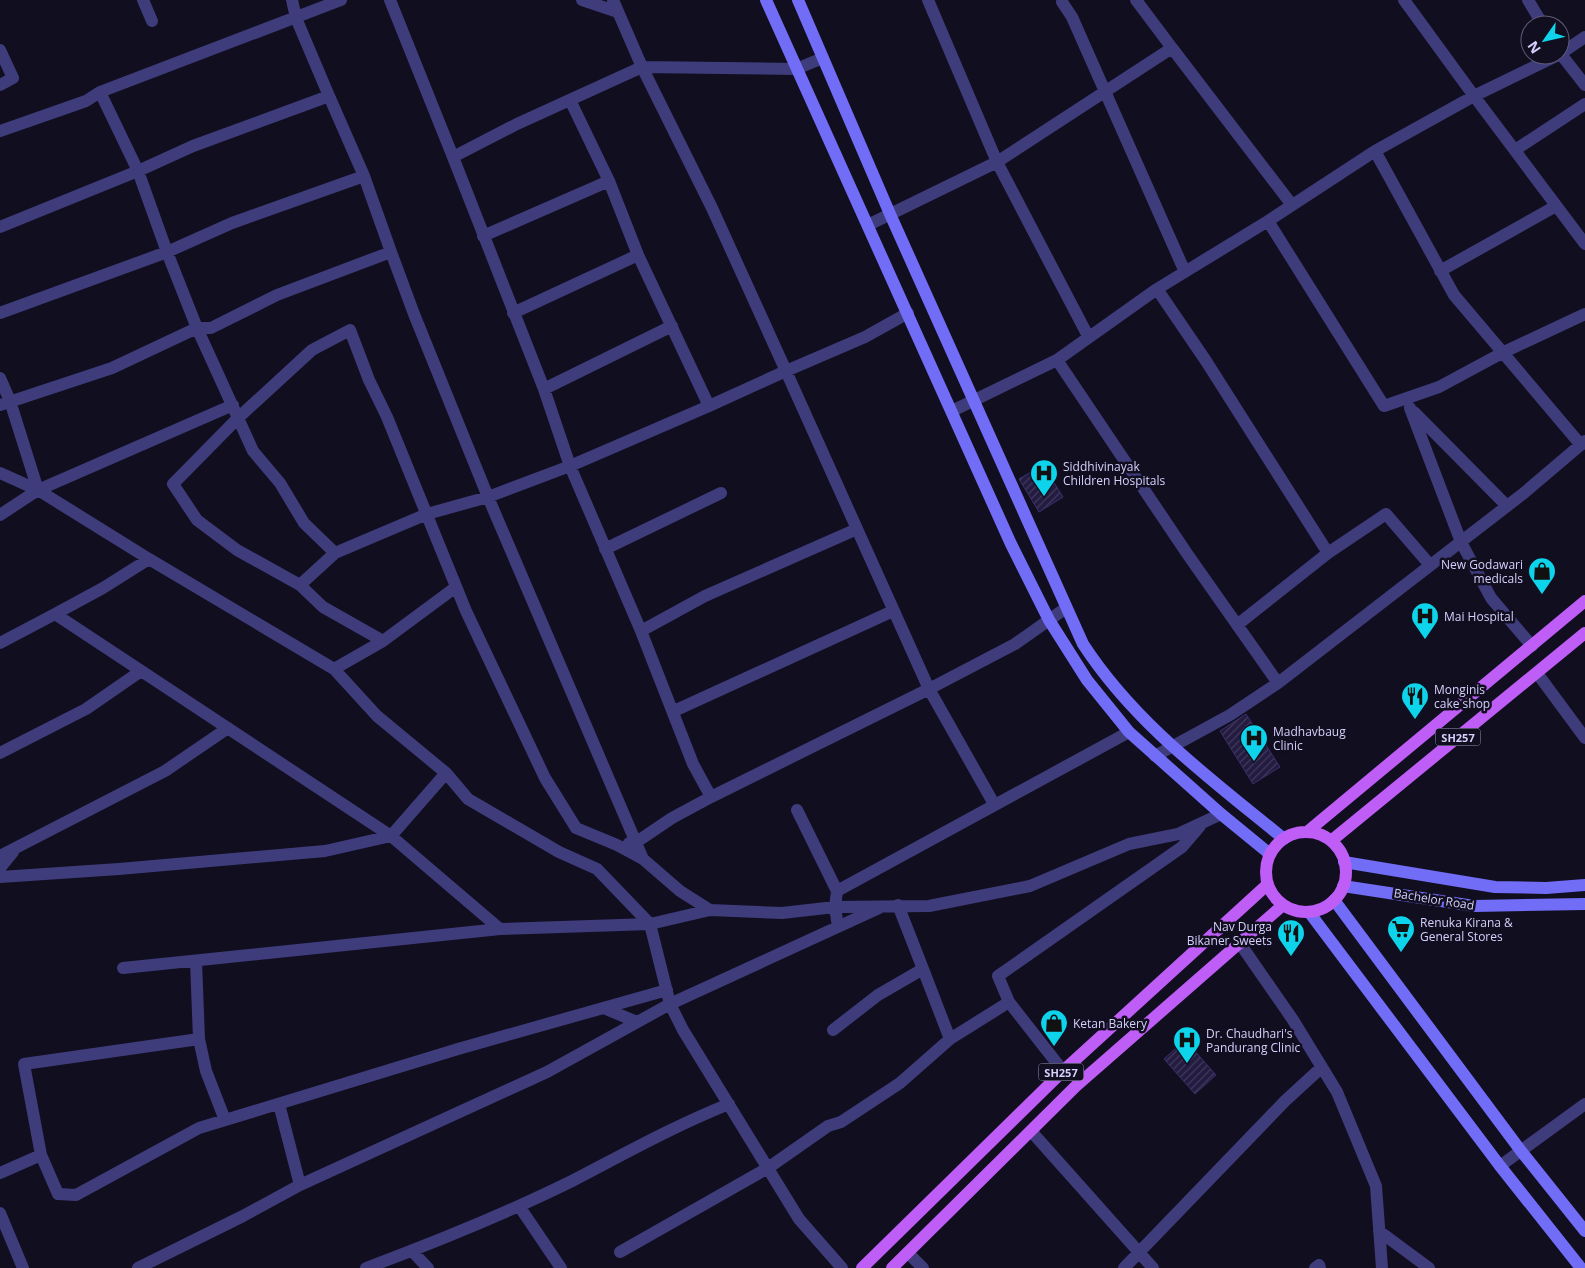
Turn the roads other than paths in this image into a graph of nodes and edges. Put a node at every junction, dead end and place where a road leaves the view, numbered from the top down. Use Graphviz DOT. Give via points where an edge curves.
graph roads {
  1 [pos="143,0"];
  2 [pos="292,0"];
  3 [pos="341,0"];
  4 [pos="390,0"];
  5 [pos="582,0"];
  6 [pos="613,0"];
  7 [pos="766,0"];
  8 [pos="798,0"];
  9 [pos="928,0"];
  10 [pos="1136,0"];
  11 [pos="1404,0"];
  12 [pos="1528,0"];
  13 [pos="1062,2"];
  14 [pos="618,12"];
  15 [pos="1537,15"];
  16 [pos="296,18"];
  17 [pos="152,21"];
  18 [pos="1585,37"];
  19 [pos="1570,47"];
  20 [pos="1172,48"];
  21 [pos="0,50"];
  22 [pos="823,58"];
  23 [pos="1537,65"];
  24 [pos="1569,65"];
  25 [pos="642,67"];
  26 [pos="796,69"];
  27 [pos="0,84"];
  28 [pos="1585,85"];
  29 [pos="100,92"];
  30 [pos="1105,93"];
  31 [pos="329,96"];
  32 [pos="1474,96"];
  33 [pos="570,100"];
  34 [pos="1585,104"];
  35 [pos="0,131"];
  36 [pos="1514,150"];
  37 [pos="1375,151"];
  38 [pos="453,158"];
  39 [pos="997,162"];
  40 [pos="138,171"];
  41 [pos="364,176"];
  42 [pos="609,181"];
  43 [pos="1292,205"];
  44 [pos="1556,206"];
  45 [pos="890,214"];
  46 [pos="1268,221"];
  47 [pos="868,225"];
  48 [pos="0,227"];
  49 [pos="483,236"];
  50 [pos="1585,244"];
  51 [pos="168,252"];
  52 [pos="391,252"];
  53 [pos="638,256"];
  54 [pos="1440,271"];
  55 [pos="1185,272"];
  56 [pos="1157,289"];
  57 [pos="0,313"];
  58 [pos="513,313"];
  59 [pos="908,313"];
  60 [pos="1585,314"];
  61 [pos="672,326"];
  62 [pos="197,328"];
  63 [pos="1088,336"];
  64 [pos="1504,352"];
  65 [pos="1057,360"];
  66 [pos="786,371"];
  67 [pos="0,378"];
  68 [pos="544,389"];
  69 [pos="974,400"];
  70 [pos="5,403"];
  71 [pos="1408,404"];
  72 [pos="232,405"];
  73 [pos="709,406"];
  74 [pos="952,411"];
  75 [pos="238,418"];
  76 [pos="1583,443"];
  77 [pos="570,466"];
  78 [pos="0,473"];
  79 [pos="38,490"];
  80 [pos="721,493"];
  81 [pos="488,497"];
  82 [pos="1507,506"];
  83 [pos="427,514"];
  84 [pos="0,515"];
  85 [pos="857,529"];
  86 [pos="1461,542"];
  87 [pos="605,549"];
  88 [pos="335,553"];
  89 [pos="1328,553"];
  90 [pos="149,559"];
  91 [pos="1430,565"];
  92 [pos="300,586"];
  93 [pos="456,587"];
  94 [pos="1585,601"];
  95 [pos="1066,608"];
  96 [pos="894,611"];
  97 [pos="55,614"];
  98 [pos="1049,620"];
  99 [pos="1236,625"];
  100 [pos="641,631"];
  101 [pos="1585,633"];
  102 [pos="0,642"];
  103 [pos="383,642"];
  104 [pos="1532,646"];
  105 [pos="334,670"];
  106 [pos="141,671"];
  107 [pos="1536,673"];
  108 [pos="1278,684"];
  109 [pos="929,689"];
  110 [pos="674,711"];
  111 [pos="228,728"];
  112 [pos="1128,732"];
  113 [pos="1585,738"];
  114 [pos="1172,746"];
  115 [pos="0,753"];
  116 [pos="1155,756"];
  117 [pos="446,772"];
  118 [pos="710,797"];
  119 [pos="994,804"];
  120 [pos="797,810"];
  121 [pos="1221,814"];
  122 [pos="1204,822"];
  123 [pos="1307,832"];
  124 [pos="391,836"];
  125 [pos="1284,838"];
  126 [pos="1331,841"];
  127 [pos="635,842"];
  128 [pos="617,845"];
  129 [pos="14,850"];
  130 [pos="1270,854"];
  131 [pos="0,856"];
  132 [pos="643,859"];
  133 [pos="1344,862"];
  134 [pos="0,868"];
  135 [pos="0,877"];
  136 [pos="1268,884"];
  137 [pos="1585,885"];
  138 [pos="1343,886"];
  139 [pos="837,891"];
  140 [pos="1334,900"];
  141 [pos="1585,904"];
  142 [pos="892,905"];
  143 [pos="1284,905"];
  144 [pos="835,907"];
  145 [pos="710,910"];
  146 [pos="1309,912"];
  147 [pos="650,924"];
  148 [pos="838,927"];
  149 [pos="500,929"];
  150 [pos="1239,942"];
  151 [pos="196,961"];
  152 [pos="123,968"];
  153 [pos="923,969"];
  154 [pos="667,990"];
  155 [pos="1009,1002"];
  156 [pos="670,1004"];
  157 [pos="606,1009"];
  158 [pos="637,1022"];
  159 [pos="832,1030"];
  160 [pos="199,1039"];
  161 [pos="950,1039"];
  162 [pos="1322,1067"];
  163 [pos="1063,1071"];
  164 [pos="279,1104"];
  165 [pos="729,1104"];
  166 [pos="1585,1104"];
  167 [pos="224,1120"];
  168 [pos="1031,1131"];
  169 [pos="1521,1151"];
  170 [pos="40,1155"];
  171 [pos="1500,1166"];
  172 [pos="768,1168"];
  173 [pos="0,1173"];
  174 [pos="300,1185"];
  175 [pos="519,1206"];
  176 [pos="0,1213"];
  177 [pos="1379,1231"];
  178 [pos="1585,1231"];
  179 [pos="412,1251"];
  180 [pos="620,1252"];
  181 [pos="1140,1252"];
  182 [pos="908,1253"];
  183 [pos="23,1268"];
  184 [pos="138,1268"];
  185 [pos="366,1268"];
  186 [pos="428,1268"];
  187 [pos="561,1268"];
  188 [pos="842,1268"];
  189 [pos="862,1268"];
  190 [pos="892,1268"];
  191 [pos="923,1268"];
  192 [pos="1124,1268"];
  193 [pos="1154,1268"];
  194 [pos="1315,1268"];
  195 [pos="1320,1268"];
  196 [pos="1382,1268"];
  197 [pos="1428,1268"];
  198 [pos="1582,1268"];
  1 -- 17 [label="street"];
  2 -- 16 [label="street"];
  3 -- 16 [label="street"];
  4 -- 38 [label="street"];
  5 -- 14 [label="street"];
  6 -- 14 [label="street"];
  7 -- 26 [label="street"];
  8 -- 22 [label="street"];
  9 -- 39 [label="street"];
  10 -- 20 [label="street"];
  11 -- 32 [label="street"];
  12 -- 15 [label="street"];
  13 -- 30 [label="street" via="1072,17"];
  14 -- 25 [label="street"];
  16 -- 29 [label="street"];
  16 -- 31 [label="street"];
  18 -- 19 [label="street"];
  20 -- 30 [label="street"];
  20 -- 43 [label="street"];
  21 -- 27 [label="street" via="13,78"];
  22 -- 26 [label="street"];
  22 -- 45 [label="street"];
  23 -- 32 [label="street"];
  24 -- 28 [label="street"];
  25 -- 26 [label="street"];
  25 -- 33 [label="street"];
  25 -- 66 [label="street" via="704,190"];
  26 -- 47 [label="street"];
  29 -- 35 [label="street" via="86,102"];
  29 -- 40 [label="street"];
  30 -- 39 [label="street"];
  30 -- 55 [label="street"];
  31 -- 40 [label="street" via="193,146"];
  31 -- 41 [label="street"];
  32 -- 36 [label="street"];
  32 -- 37 [label="street"];
  33 -- 38 [label="street"];
  33 -- 42 [label="street"];
  34 -- 36 [label="street"];
  36 -- 44 [label="street"];
  37 -- 43 [label="street"];
  37 -- 54 [label="street"];
  38 -- 49 [label="street"];
  39 -- 45 [label="street"];
  39 -- 63 [label="street"];
  40 -- 48 [label="street"];
  40 -- 51 [label="street"];
  41 -- 51 [label="street" via="232,223"];
  41 -- 52 [label="street"];
  42 -- 49 [label="street"];
  42 -- 53 [label="street"];
  43 -- 46 [label="street"];
  44 -- 50 [label="street"];
  44 -- 54 [label="street"];
  45 -- 47 [label="street"];
  45 -- 69 [label="street"];
  46 -- 55 [label="street"];
  46 -- 71 [label="street" via="1384,406"];
  47 -- 59 [label="street"];
  49 -- 58 [label="street"];
  51 -- 57 [label="street"];
  51 -- 62 [label="street"];
  52 -- 62 [label="street" via="277,295 211,328"];
  52 -- 81 [label="street"];
  53 -- 58 [label="street"];
  53 -- 61 [label="street"];
  54 -- 64 [label="street" via="1454,295"];
  55 -- 56 [label="street"];
  56 -- 63 [label="street"];
  56 -- 89 [label="street"];
  58 -- 68 [label="street"];
  59 -- 66 [label="street" via="865,337"];
  59 -- 74 [label="street"];
  60 -- 64 [label="street"];
  61 -- 68 [label="street"];
  61 -- 73 [label="street"];
  62 -- 70 [label="street" via="112,368"];
  62 -- 72 [label="street"];
  63 -- 65 [label="street"];
  64 -- 71 [label="street"];
  64 -- 76 [label="street"];
  65 -- 69 [label="street"];
  65 -- 99 [label="street"];
  66 -- 73 [label="street"];
  66 -- 85 [label="street"];
  67 -- 70 [label="street"];
  68 -- 77 [label="street"];
  69 -- 74 [label="street"];
  69 -- 95 [label="street"];
  70 -- 79 [label="street"];
  71 -- 82 [label="street"];
  71 -- 86 [label="street"];
  72 -- 75 [label="street"];
  72 -- 79 [label="street"];
  73 -- 77 [label="street"];
  74 -- 98 [label="street"];
  75 -- 83 [label="street" via="312,350 350,330"];
  75 -- 88 [label="street" via="253,451 280,483 304,523"];
  75 -- 92 [label="street" via="173,484 197,520 238,550"];
  76 -- 82 [label="street"];
  77 -- 81 [label="street"];
  77 -- 87 [label="street"];
  78 -- 79 [label="street"];
  79 -- 84 [label="street"];
  79 -- 90 [label="street"];
  80 -- 87 [label="street"];
  81 -- 83 [label="street"];
  81 -- 127 [label="street"];
  82 -- 86 [label="street"];
  83 -- 88 [label="street"];
  83 -- 93 [label="street"];
  85 -- 96 [label="street"];
  85 -- 100 [label="street" via="705,596"];
  86 -- 91 [label="street"];
  86 -- 104 [label="street" via="1491,598"];
  87 -- 100 [label="street"];
  88 -- 92 [label="street"];
  89 -- 91 [label="street" via="1386,514"];
  89 -- 99 [label="street"];
  90 -- 97 [label="street"];
  90 -- 105 [label="street"];
  91 -- 108 [label="street"];
  92 -- 103 [label="street" via="323,607"];
  93 -- 103 [label="street"];
  93 -- 128 [label="street" via="545,778 565,811 576,828"];
  94 -- 104 [label="main road, SH257"];
  95 -- 98 [label="street"];
  95 -- 114 [label="street" via="1083,644 1101,671 1140,716"];
  96 -- 109 [label="street"];
  96 -- 110 [label="street"];
  97 -- 102 [label="street"];
  97 -- 106 [label="street"];
  98 -- 109 [label="street" via="1015,644"];
  98 -- 112 [label="street" via="1087,680"];
  99 -- 108 [label="street"];
  100 -- 110 [label="street"];
  101 -- 107 [label="main road, SH257"];
  103 -- 105 [label="street"];
  104 -- 123 [label="main road, SH257"];
  105 -- 117 [label="street" via="377,716"];
  106 -- 111 [label="street"];
  106 -- 115 [label="street" via="86,709"];
  107 -- 113 [label="street"];
  107 -- 126 [label="main road, SH257"];
  108 -- 114 [label="street" via="1230,715"];
  109 -- 118 [label="street"];
  109 -- 119 [label="street"];
  110 -- 118 [label="street" via="693,764"];
  111 -- 124 [label="street"];
  111 -- 129 [label="street" via="166,771"];
  112 -- 116 [label="street"];
  112 -- 119 [label="street"];
  114 -- 116 [label="street"];
  114 -- 125 [label="street"];
  116 -- 121 [label="street"];
  117 -- 124 [label="street"];
  117 -- 147 [label="street" via="468,799 559,852 597,869"];
  118 -- 127 [label="street"];
  119 -- 139 [label="street"];
  120 -- 139 [label="street"];
  121 -- 122 [label="street"];
  121 -- 130 [label="street"];
  122 -- 142 [label="street" via="1178,834 1129,844 1030,886 928,906"];
  122 -- 155 [label="street" via="1182,847 998,976"];
  123 -- 125 [label="main road"];
  123 -- 126 [label="main road"];
  124 -- 135 [label="street" via="325,851"];
  124 -- 149 [label="street"];
  125 -- 130 [label="main road"];
  126 -- 133 [label="main road"];
  127 -- 128 [label="street"];
  127 -- 132 [label="street"];
  128 -- 132 [label="street"];
  129 -- 131 [label="street"];
  129 -- 134 [label="street"];
  130 -- 136 [label="main road" via="1266,866"];
  132 -- 145 [label="street" via="680,891"];
  133 -- 137 [label="street, Bachelor Road" via="1495,886 1546,888"];
  133 -- 138 [label="main road"];
  136 -- 143 [label="main road"];
  136 -- 163 [label="main road, SH257"];
  138 -- 140 [label="main road"];
  138 -- 141 [label="street, Bachelor Road" via="1474,906"];
  139 -- 144 [label="street"];
  140 -- 146 [label="main road" via="1317,911"];
  140 -- 169 [label="street"];
  142 -- 144 [label="street"];
  142 -- 148 [label="street"];
  142 -- 153 [label="street"];
  143 -- 146 [label="main road"];
  143 -- 150 [label="main road, SH257"];
  144 -- 145 [label="street" via="782,913"];
  144 -- 148 [label="street"];
  145 -- 147 [label="street"];
  146 -- 171 [label="street"];
  147 -- 149 [label="street"];
  147 -- 154 [label="street"];
  148 -- 156 [label="street"];
  149 -- 151 [label="street"];
  150 -- 162 [label="street"];
  150 -- 168 [label="main road, SH257" via="1076,1086"];
  151 -- 152 [label="street"];
  151 -- 160 [label="street"];
  153 -- 159 [label="street" via="878,995"];
  153 -- 161 [label="street"];
  154 -- 156 [label="street"];
  154 -- 157 [label="street"];
  155 -- 161 [label="street"];
  155 -- 163 [label="street"];
  156 -- 158 [label="street"];
  156 -- 165 [label="street"];
  157 -- 158 [label="street"];
  157 -- 164 [label="street"];
  158 -- 174 [label="street" via="547,1072"];
  160 -- 167 [label="street" via="206,1071"];
  160 -- 170 [label="street" via="24,1064"];
  161 -- 172 [label="street" via="900,1083 841,1122 828,1126"];
  162 -- 177 [label="street" via="1337,1092 1376,1186"];
  162 -- 181 [label="street" via="1285,1101"];
  163 -- 189 [label="main road, SH257"];
  164 -- 167 [label="street"];
  164 -- 174 [label="street"];
  165 -- 172 [label="street"];
  165 -- 175 [label="street" via="683,1122"];
  166 -- 169 [label="street"];
  167 -- 170 [label="street" via="199,1128 76,1195 58,1194"];
  168 -- 181 [label="street"];
  168 -- 182 [label="main road, SH257"];
  169 -- 171 [label="street"];
  169 -- 178 [label="street"];
  170 -- 173 [label="street"];
  171 -- 198 [label="street"];
  172 -- 180 [label="street"];
  172 -- 188 [label="street" via="799,1219"];
  174 -- 184 [label="street"];
  175 -- 179 [label="street"];
  175 -- 187 [label="street"];
  176 -- 183 [label="street"];
  177 -- 196 [label="street"];
  177 -- 197 [label="street"];
  179 -- 185 [label="street"];
  179 -- 186 [label="street"];
  181 -- 192 [label="street"];
  181 -- 193 [label="street"];
  182 -- 190 [label="main road, SH257"];
  182 -- 191 [label="street"];
  194 -- 195 [label="street" via="1319,1265"];
}
